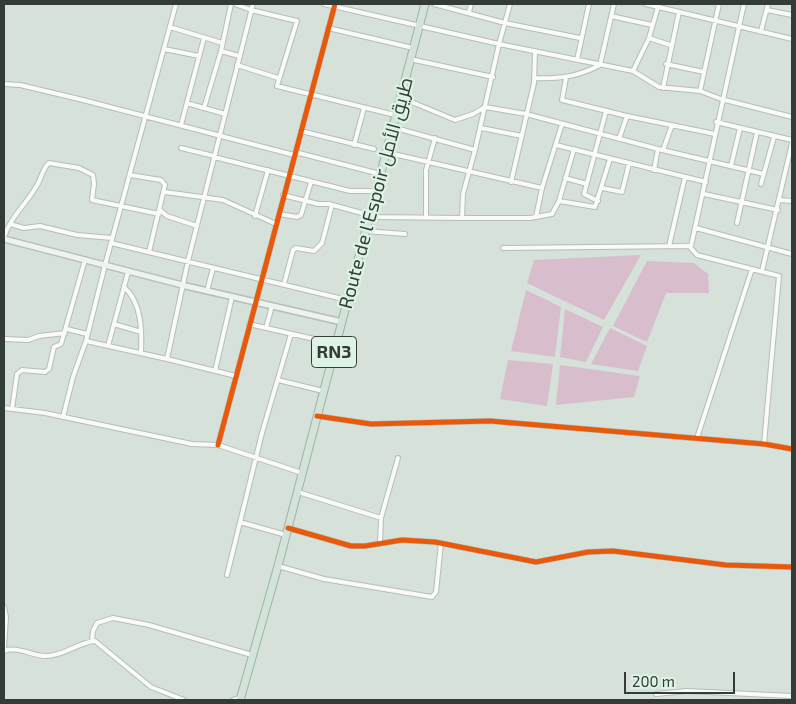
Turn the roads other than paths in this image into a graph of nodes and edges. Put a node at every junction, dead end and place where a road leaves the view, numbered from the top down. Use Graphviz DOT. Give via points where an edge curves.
graph roads {
  1 [pos="176,4"];
  2 [pos="233,4"];
  3 [pos="253,4"];
  4 [pos="324,4"];
  5 [pos="425,4"];
  6 [pos="434,4"];
  7 [pos="471,4"];
  8 [pos="510,4"];
  9 [pos="589,4"];
  10 [pos="614,4"];
  11 [pos="646,4"];
  12 [pos="674,4"];
  13 [pos="719,4"];
  14 [pos="744,4"];
  15 [pos="768,4"];
  16 [pos="334,5"];
  17 [pos="652,5"];
  18 [pos="454,6"];
  19 [pos="658,7"];
  20 [pos="252,10"];
  21 [pos="673,10"];
  22 [pos="766,10"];
  23 [pos="468,12"];
  24 [pos="679,12"];
  25 [pos="792,15"];
  26 [pos="611,16"];
  27 [pos="714,20"];
  28 [pos="505,23"];
  29 [pos="652,25"];
  30 [pos="419,26"];
  31 [pos="739,26"];
  32 [pos="170,27"];
  33 [pos="328,28"];
  34 [pos="761,31"];
  35 [pos="204,38"];
  36 [pos="580,38"];
  37 [pos="649,38"];
  38 [pos="792,39"];
  39 [pos="222,43"];
  40 [pos="499,44"];
  41 [pos="670,45"];
  42 [pos="413,48"];
  43 [pos="164,49"];
  44 [pos="221,51"];
  45 [pos="534,52"];
  46 [pos="199,56"];
  47 [pos="239,56"];
  48 [pos="410,60"];
  49 [pos="577,60"];
  50 [pos="666,64"];
  51 [pos="237,65"];
  52 [pos="600,65"];
  53 [pos="633,71"];
  54 [pos="704,72"];
  55 [pos="493,77"];
  56 [pos="278,78"];
  57 [pos="534,78"];
  58 [pos="566,78"];
  59 [pos="4,84"];
  60 [pos="663,88"];
  61 [pos="700,90"];
  62 [pos="311,94"];
  63 [pos="401,95"];
  64 [pos="721,99"];
  65 [pos="187,103"];
  66 [pos="204,108"];
  67 [pos="364,108"];
  68 [pos="485,108"];
  69 [pos="606,111"];
  70 [pos="225,114"];
  71 [pos="526,114"];
  72 [pos="395,115"];
  73 [pos="145,116"];
  74 [pos="627,116"];
  75 [pos="792,116"];
  76 [pos="716,122"];
  77 [pos="562,124"];
  78 [pos="181,125"];
  79 [pos="672,125"];
  80 [pos="392,127"];
  81 [pos="481,128"];
  82 [pos="740,128"];
  83 [pos="300,131"];
  84 [pos="758,132"];
  85 [pos="600,134"];
  86 [pos="715,134"];
  87 [pos="219,135"];
  88 [pos="522,136"];
  89 [pos="774,137"];
  90 [pos="435,138"];
  91 [pos="619,139"];
  92 [pos="792,142"];
  93 [pos="354,145"];
  94 [pos="556,145"];
  95 [pos="181,148"];
  96 [pos="374,149"];
  97 [pos="574,149"];
  98 [pos="475,150"];
  99 [pos="660,150"];
  100 [pos="389,153"];
  101 [pos="295,154"];
  102 [pos="595,155"];
  103 [pos="214,157"];
  104 [pos="610,159"];
  105 [pos="428,162"];
  106 [pos="710,162"];
  107 [pos="629,164"];
  108 [pos="731,166"];
  109 [pos="268,170"];
  110 [pos="654,170"];
  111 [pos="749,170"];
  112 [pos="469,172"];
  113 [pos="380,174"];
  114 [pos="764,174"];
  115 [pos="130,175"];
  116 [pos="289,176"];
  117 [pos="685,177"];
  118 [pos="566,178"];
  119 [pos="311,182"];
  120 [pos="511,182"];
  121 [pos="706,182"];
  122 [pos="587,184"];
  123 [pos="762,184"];
  124 [pos="542,188"];
  125 [pos="602,188"];
  126 [pos="376,191"];
  127 [pos="165,192"];
  128 [pos="704,194"];
  129 [pos="283,195"];
  130 [pos="204,196"];
  131 [pos="780,200"];
  132 [pos="305,201"];
  133 [pos="559,201"];
  134 [pos="598,201"];
  135 [pos="792,201"];
  136 [pos="742,202"];
  137 [pos="332,205"];
  138 [pos="121,206"];
  139 [pos="778,210"];
  140 [pos="160,212"];
  141 [pos="279,214"];
  142 [pos="255,216"];
  143 [pos="369,216"];
  144 [pos="536,217"];
  145 [pos="426,218"];
  146 [pos="462,218"];
  147 [pos="737,223"];
  148 [pos="10,224"];
  149 [pos="276,224"];
  150 [pos="197,226"];
  151 [pos="696,228"];
  152 [pos="365,231"];
  153 [pos="404,234"];
  154 [pos="4,238"];
  155 [pos="112,240"];
  156 [pos="669,246"];
  157 [pos="691,246"];
  158 [pos="766,247"];
  159 [pos="503,248"];
  160 [pos="149,252"];
  161 [pos="792,254"];
  162 [pos="85,260"];
  163 [pos="188,261"];
  164 [pos="105,265"];
  165 [pos="214,268"];
  166 [pos="752,269"];
  167 [pos="762,271"];
  168 [pos="128,272"];
  169 [pos="262,279"];
  170 [pos="284,284"];
  171 [pos="183,286"];
  172 [pos="124,287"];
  173 [pos="207,292"];
  174 [pos="232,297"];
  175 [pos="348,300"];
  176 [pos="255,302"];
  177 [pos="272,306"];
  178 [pos="342,322"];
  179 [pos="114,324"];
  180 [pos="249,324"];
  181 [pos="266,328"];
  182 [pos="66,331"];
  183 [pos="141,332"];
  184 [pos="87,334"];
  185 [pos="291,334"];
  186 [pos="6,339"];
  187 [pos="86,341"];
  188 [pos="336,344"];
  189 [pos="108,346"];
  190 [pos="141,353"];
  191 [pos="167,359"];
  192 [pos="215,371"];
  193 [pos="236,376"];
  194 [pos="278,380"];
  195 [pos="323,391"];
  196 [pos="4,408"];
  197 [pos="12,409"];
  198 [pos="317,416"];
  199 [pos="63,417"];
  200 [pos="697,438"];
  201 [pos="764,444"];
  202 [pos="218,445"];
  203 [pos="792,449"];
  204 [pos="398,458"];
  205 [pos="256,459"];
  206 [pos="302,473"];
  207 [pos="297,492"];
  208 [pos="382,518"];
  209 [pos="240,522"];
  210 [pos="287,531"];
  211 [pos="441,543"];
  212 [pos="380,544"];
  213 [pos="278,566"];
  214 [pos="792,567"];
  215 [pos="227,575"];
  216 [pos="4,608"];
  217 [pos="92,641"];
  218 [pos="4,650"];
  219 [pos="254,656"];
  220 [pos="656,694"];
  221 [pos="792,696"];
  222 [pos="241,699"];
  223 [pos="184,700"];
  224 [pos="233,700"];
  1 -- 32 [label="street"];
  2 -- 20 [label="street"];
  2 -- 39 [label="street"];
  3 -- 20 [label="street"];
  4 -- 16 [label="street"];
  5 -- 30 [label="highway, Route de l’Espoir طريق الأمل / RN3"];
  6 -- 18 [label="street"];
  7 -- 23 [label="street"];
  8 -- 28 [label="street"];
  9 -- 36 [label="street"];
  10 -- 26 [label="street"];
  11 -- 17 [label="street"];
  12 -- 21 [label="street"];
  13 -- 27 [label="street"];
  14 -- 31 [label="street"];
  15 -- 22 [label="street"];
  16 -- 30 [label="street"];
  16 -- 33 [label="street"];
  17 -- 19 [label="street"];
  18 -- 23 [label="street"];
  19 -- 21 [label="street"];
  19 -- 29 [label="street"];
  20 -- 47 [label="street"];
  20 -- 56 [label="street" via="297,21"];
  21 -- 24 [label="street"];
  22 -- 25 [label="street"];
  22 -- 34 [label="street"];
  23 -- 28 [label="street"];
  24 -- 27 [label="street"];
  24 -- 41 [label="street"];
  26 -- 29 [label="street"];
  26 -- 52 [label="street"];
  27 -- 31 [label="street"];
  27 -- 54 [label="street"];
  28 -- 36 [label="street"];
  28 -- 40 [label="street"];
  29 -- 37 [label="street"];
  30 -- 40 [label="street"];
  30 -- 42 [label="highway, Route de l’Espoir طريق الأمل / RN3"];
  31 -- 34 [label="street"];
  31 -- 64 [label="street"];
  32 -- 35 [label="street"];
  32 -- 43 [label="street"];
  33 -- 42 [label="street"];
  33 -- 62 [label="street"];
  34 -- 38 [label="street"];
  35 -- 39 [label="street"];
  35 -- 46 [label="street"];
  36 -- 49 [label="street"];
  37 -- 41 [label="street"];
  37 -- 53 [label="street"];
  39 -- 44 [label="street"];
  40 -- 45 [label="street"];
  40 -- 55 [label="street"];
  41 -- 50 [label="street"];
  42 -- 48 [label="highway, Route de l’Espoir طريق الأمل / RN3"];
  43 -- 46 [label="street"];
  43 -- 73 [label="street"];
  44 -- 47 [label="street"];
  44 -- 66 [label="street"];
  45 -- 49 [label="street"];
  45 -- 57 [label="street"];
  46 -- 65 [label="street"];
  47 -- 51 [label="street"];
  48 -- 55 [label="street"];
  48 -- 63 [label="highway, Route de l’Espoir طريق الأمل / RN3"];
  49 -- 52 [label="street"];
  50 -- 54 [label="street"];
  50 -- 60 [label="street"];
  51 -- 56 [label="street"];
  51 -- 70 [label="street"];
  52 -- 53 [label="street"];
  52 -- 58 [label="street"];
  53 -- 60 [label="street" via="652,85"];
  54 -- 61 [label="street"];
  55 -- 68 [label="street"];
  56 -- 62 [label="street" via="278,87"];
  57 -- 58 [label="street"];
  57 -- 71 [label="street"];
  58 -- 69 [label="street" via="562,100"];
  59 -- 73 [label="street" via="20,85"];
  60 -- 61 [label="street"];
  61 -- 64 [label="street"];
  62 -- 67 [label="street"];
  62 -- 83 [label="street"];
  63 -- 68 [label="street" via="457,120"];
  63 -- 72 [label="highway, Route de l’Espoir طريق الأمل / RN3"];
  64 -- 75 [label="street"];
  64 -- 76 [label="street"];
  65 -- 66 [label="street"];
  65 -- 78 [label="street"];
  66 -- 70 [label="street"];
  67 -- 72 [label="street"];
  67 -- 93 [label="street"];
  68 -- 71 [label="street"];
  68 -- 81 [label="street"];
  69 -- 74 [label="street"];
  69 -- 85 [label="street"];
  70 -- 87 [label="street"];
  71 -- 77 [label="street"];
  71 -- 88 [label="street"];
  72 -- 80 [label="highway, Route de l’Espoir طريق الأمل / RN3"];
  73 -- 78 [label="street"];
  73 -- 115 [label="street"];
  74 -- 79 [label="street"];
  74 -- 91 [label="street"];
  76 -- 82 [label="street"];
  76 -- 86 [label="street"];
  77 -- 85 [label="street"];
  77 -- 94 [label="street"];
  78 -- 87 [label="street"];
  79 -- 86 [label="street"];
  79 -- 99 [label="street"];
  80 -- 90 [label="street"];
  80 -- 113 [label="highway, Route de l’Espoir طريق الأمل / RN3"];
  81 -- 88 [label="street"];
  81 -- 98 [label="street"];
  82 -- 84 [label="street"];
  82 -- 108 [label="street"];
  83 -- 93 [label="street"];
  83 -- 101 [label="street"];
  84 -- 89 [label="street"];
  84 -- 111 [label="street"];
  85 -- 91 [label="street"];
  85 -- 102 [label="street"];
  86 -- 106 [label="street"];
  87 -- 101 [label="street"];
  87 -- 103 [label="street"];
  88 -- 120 [label="street"];
  89 -- 92 [label="street"];
  89 -- 114 [label="street"];
  90 -- 98 [label="street"];
  90 -- 105 [label="street"];
  91 -- 99 [label="street"];
  92 -- 131 [label="street"];
  93 -- 96 [label="street"];
  94 -- 97 [label="street"];
  94 -- 124 [label="street"];
  95 -- 103 [label="street"];
  97 -- 102 [label="street"];
  97 -- 118 [label="street"];
  98 -- 112 [label="street"];
  99 -- 106 [label="street"];
  99 -- 110 [label="street"];
  100 -- 105 [label="street"];
  101 -- 113 [label="street"];
  101 -- 116 [label="street"];
  102 -- 104 [label="street"];
  102 -- 122 [label="street"];
  103 -- 109 [label="street"];
  103 -- 130 [label="street"];
  104 -- 107 [label="street"];
  104 -- 125 [label="street"];
  105 -- 112 [label="street"];
  105 -- 145 [label="street"];
  106 -- 108 [label="street"];
  106 -- 121 [label="street"];
  107 -- 110 [label="street"];
  107 -- 125 [label="street" via="622,192"];
  108 -- 111 [label="street"];
  109 -- 116 [label="street"];
  109 -- 142 [label="street"];
  110 -- 117 [label="street"];
  111 -- 114 [label="street"];
  111 -- 136 [label="street"];
  112 -- 120 [label="street"];
  112 -- 146 [label="street"];
  113 -- 126 [label="highway, Route de l’Espoir طريق الأمل / RN3"];
  114 -- 123 [label="street"];
  115 -- 127 [label="street" via="163,181"];
  115 -- 138 [label="street"];
  116 -- 119 [label="street"];
  116 -- 129 [label="street"];
  117 -- 121 [label="street"];
  117 -- 156 [label="street"];
  118 -- 122 [label="street"];
  118 -- 133 [label="street"];
  119 -- 126 [label="street" via="350,192"];
  119 -- 132 [label="street"];
  120 -- 124 [label="street"];
  121 -- 128 [label="street"];
  122 -- 134 [label="street" via="585,196"];
  124 -- 144 [label="street"];
  125 -- 134 [label="street"];
  126 -- 143 [label="highway, Route de l’Espoir طريق الأمل / RN3"];
  127 -- 130 [label="street"];
  127 -- 140 [label="street"];
  128 -- 136 [label="street"];
  128 -- 151 [label="street"];
  129 -- 132 [label="street"];
  129 -- 141 [label="street"];
  130 -- 142 [label="street" via="223,200"];
  130 -- 150 [label="street"];
  131 -- 135 [label="street"];
  131 -- 139 [label="street"];
  132 -- 137 [label="street"];
  132 -- 141 [label="street" via="301,215"];
  133 -- 134 [label="street" via="592,208"];
  133 -- 144 [label="street" via="552,214"];
  136 -- 139 [label="street"];
  136 -- 147 [label="street"];
  137 -- 143 [label="street"];
  137 -- 170 [label="street" via="322,243 314,251 293,250"];
  138 -- 140 [label="street"];
  138 -- 148 [label="street" via="92,200 93,175 48,163 34,191"];
  138 -- 155 [label="street"];
  139 -- 158 [label="street"];
  140 -- 150 [label="street"];
  140 -- 160 [label="street"];
  141 -- 149 [label="street"];
  142 -- 149 [label="street"];
  143 -- 145 [label="street"];
  143 -- 152 [label="highway, Route de l’Espoir طريق الأمل / RN3"];
  144 -- 146 [label="street"];
  145 -- 146 [label="street"];
  148 -- 154 [label="street"];
  148 -- 155 [label="street" via="24,228 40,226"];
  149 -- 169 [label="street"];
  150 -- 163 [label="street"];
  151 -- 157 [label="street"];
  151 -- 158 [label="street"];
  152 -- 153 [label="street"];
  152 -- 175 [label="highway, Route de l’Espoir طريق الأمل / RN3"];
  154 -- 162 [label="street"];
  155 -- 160 [label="street"];
  155 -- 164 [label="street"];
  156 -- 157 [label="street"];
  156 -- 159 [label="street"];
  157 -- 166 [label="street" via="697,255"];
  158 -- 161 [label="street"];
  158 -- 167 [label="street"];
  160 -- 163 [label="street"];
  162 -- 164 [label="street"];
  162 -- 182 [label="street"];
  163 -- 165 [label="street"];
  163 -- 171 [label="street"];
  164 -- 168 [label="street"];
  164 -- 184 [label="street"];
  165 -- 169 [label="street"];
  165 -- 173 [label="street"];
  166 -- 167 [label="street"];
  166 -- 200 [label="street"];
  167 -- 201 [label="street" via="780,276"];
  168 -- 171 [label="street"];
  168 -- 172 [label="street"];
  169 -- 170 [label="street"];
  169 -- 176 [label="street"];
  170 -- 175 [label="street"];
  171 -- 173 [label="street"];
  171 -- 191 [label="street"];
  172 -- 179 [label="street"];
  172 -- 183 [label="street" via="135,302"];
  173 -- 174 [label="street"];
  174 -- 176 [label="street"];
  174 -- 192 [label="street"];
  175 -- 178 [label="highway, Route de l’Espoir طريق الأمل / RN3"];
  176 -- 177 [label="street"];
  176 -- 180 [label="street"];
  177 -- 178 [label="street"];
  177 -- 181 [label="street"];
  178 -- 188 [label="highway, Route de l’Espoir طريق الأمل / RN3"];
  179 -- 183 [label="street"];
  179 -- 189 [label="street"];
  180 -- 181 [label="street"];
  180 -- 193 [label="street"];
  181 -- 185 [label="street"];
  182 -- 184 [label="street"];
  182 -- 186 [label="street" via="28,340"];
  182 -- 197 [label="street" via="61,344 54,347 48,371 22,370 17,374"];
  183 -- 190 [label="street"];
  184 -- 187 [label="street"];
  185 -- 188 [label="street"];
  185 -- 194 [label="street"];
  187 -- 189 [label="street"];
  187 -- 199 [label="street"];
  188 -- 195 [label="highway, Route de l’Espoir طريق الأمل / RN3"];
  189 -- 190 [label="street"];
  190 -- 191 [label="street"];
  191 -- 192 [label="street"];
  192 -- 193 [label="street"];
  193 -- 202 [label="street"];
  194 -- 195 [label="street"];
  194 -- 205 [label="street"];
  195 -- 198 [label="highway, Route de l’Espoir طريق الأمل / RN3"];
  196 -- 197 [label="street"];
  197 -- 199 [label="street"];
  198 -- 200 [label="street" via="371,424 490,421"];
  198 -- 206 [label="highway, Route de l’Espoir طريق الأمل / RN3"];
  199 -- 202 [label="street" via="192,444"];
  200 -- 201 [label="street"];
  201 -- 203 [label="street"];
  202 -- 205 [label="street"];
  204 -- 208 [label="street"];
  205 -- 206 [label="street"];
  205 -- 209 [label="street"];
  206 -- 207 [label="highway, Route de l’Espoir طريق الأمل / RN3"];
  207 -- 208 [label="street"];
  207 -- 210 [label="highway, Route de l’Espoir طريق الأمل / RN3"];
  208 -- 212 [label="street"];
  209 -- 210 [label="street"];
  209 -- 215 [label="street"];
  210 -- 212 [label="street" via="341,544"];
  210 -- 213 [label="highway, Route de l’Espoir طريق الأمل / RN3"];
  211 -- 212 [label="street" via="402,540"];
  211 -- 213 [label="street" via="436,592 432,597 324,579"];
  211 -- 214 [label="street" via="536,562 588,552 613,551 726,565"];
  213 -- 219 [label="highway, Route de l’Espoir طريق الأمل / RN3"];
  216 -- 218 [label="street"];
  217 -- 218 [label="street" via="52,656"];
  217 -- 219 [label="street" via="97,623 113,618 197,638"];
  217 -- 223 [label="street" via="98,642 151,687"];
  219 -- 222 [label="highway, Route de l’Espoir طريق الأمل / RN3"];
  220 -- 221 [label="street"];
  222 -- 224 [label="street"];
}
